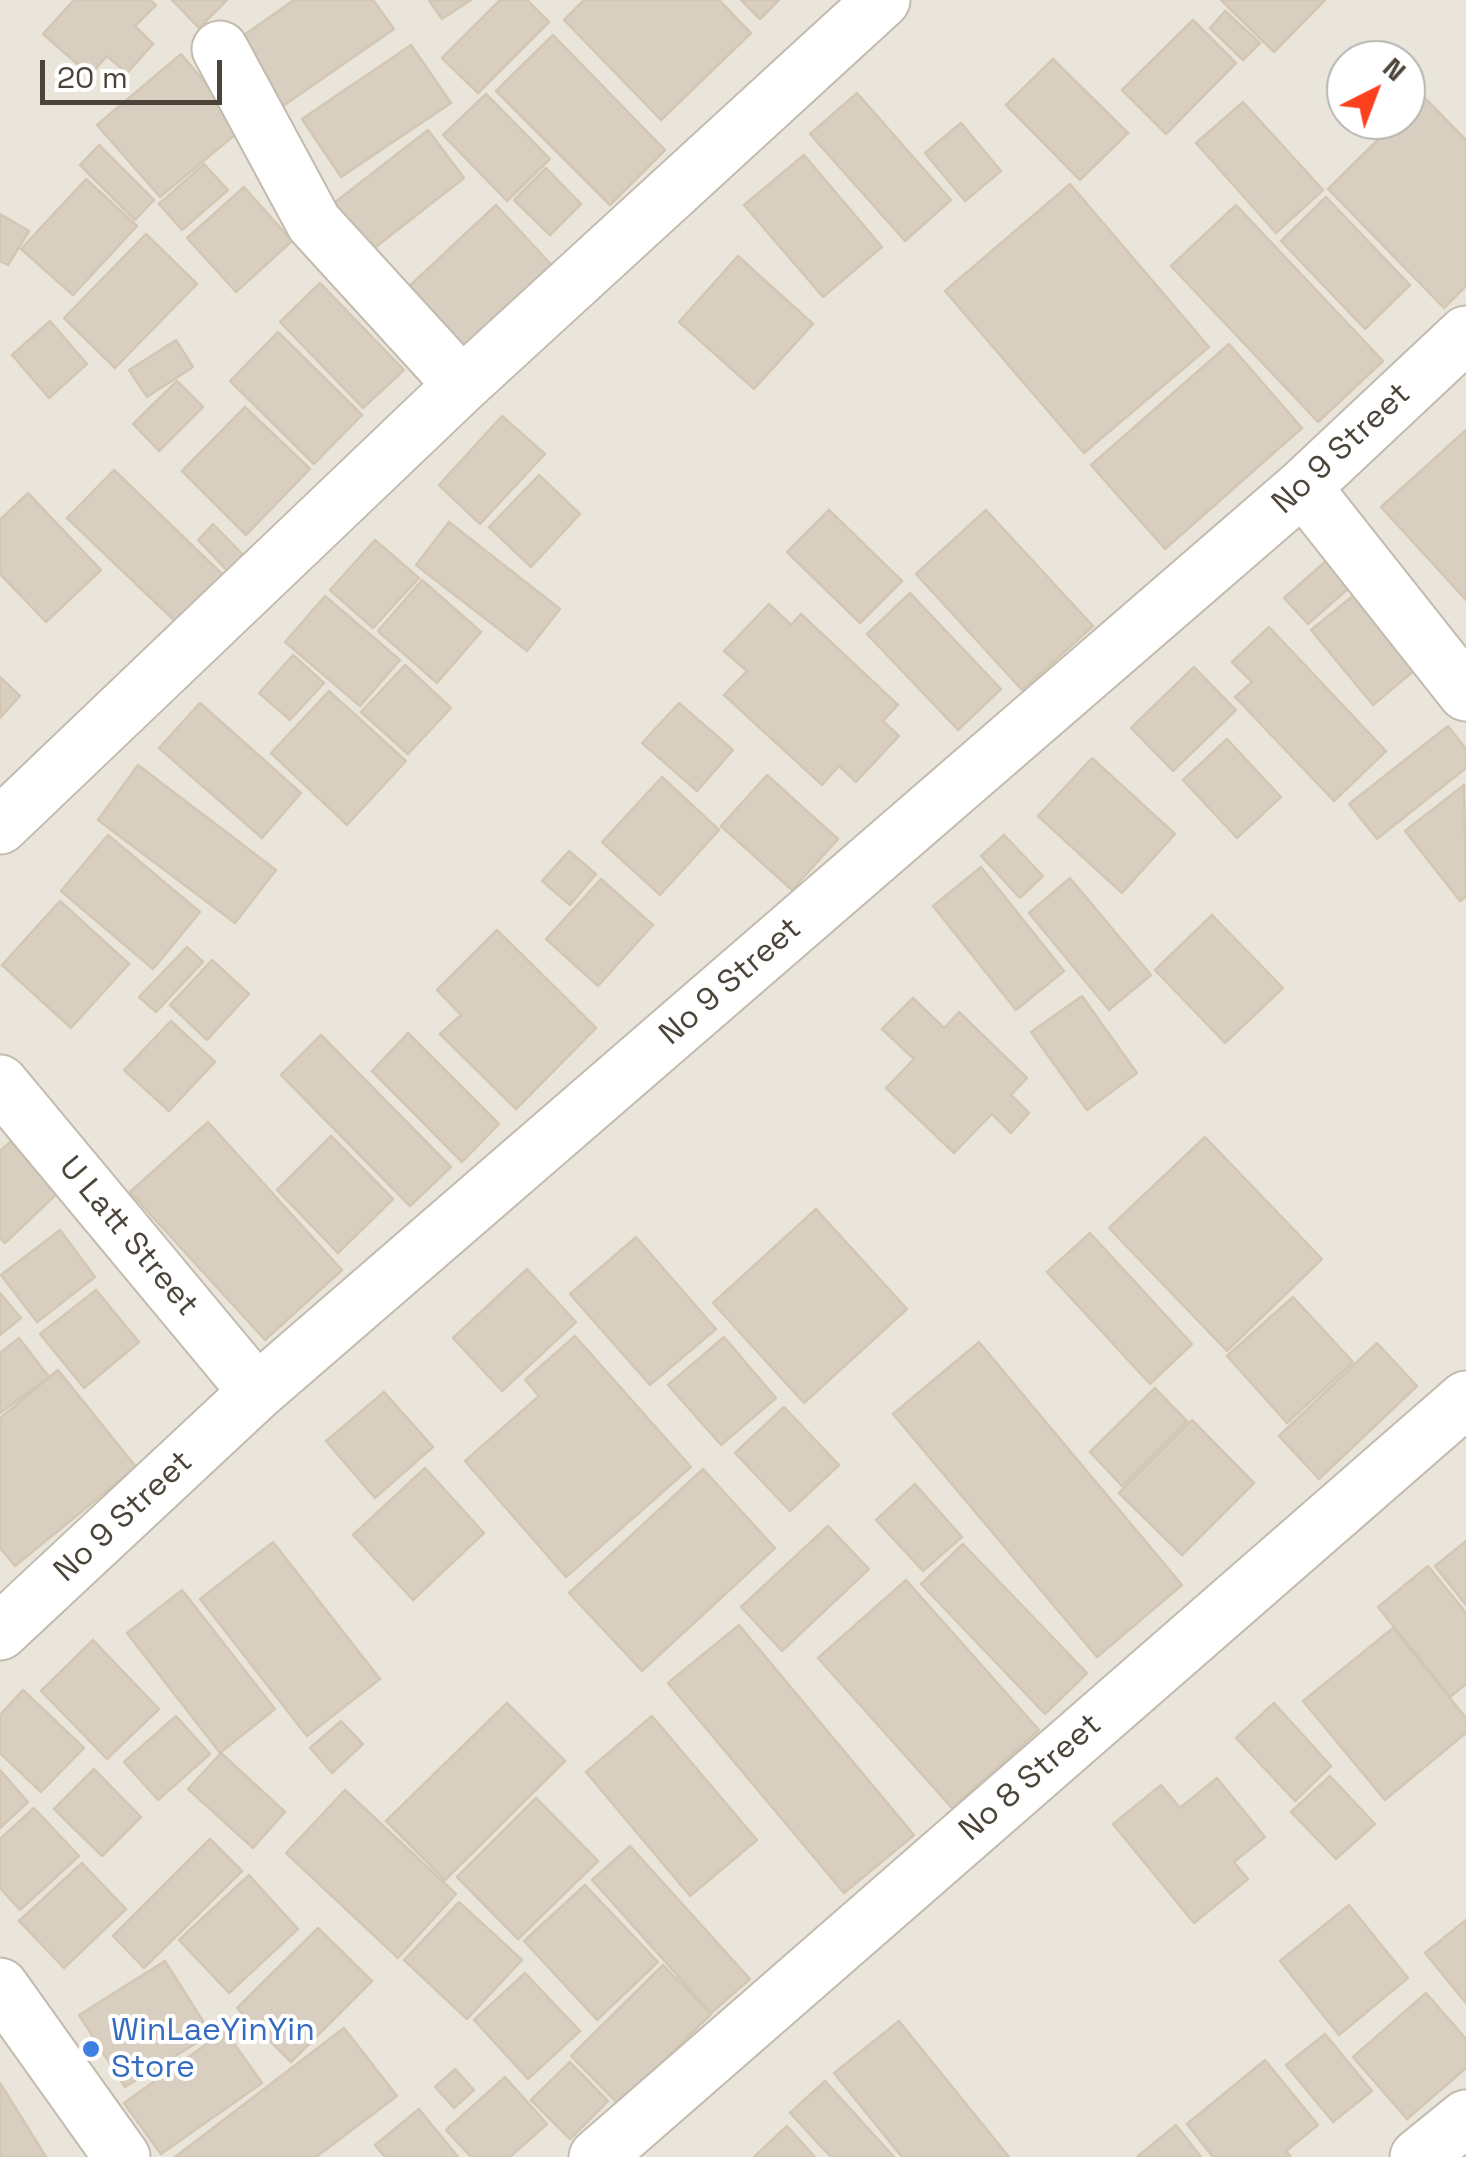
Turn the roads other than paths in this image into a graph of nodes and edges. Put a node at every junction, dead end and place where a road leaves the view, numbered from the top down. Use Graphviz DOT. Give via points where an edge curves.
graph roads {
  1 [pos="882,0"];
  2 [pos="220,49"];
  3 [pos="1466,334"];
  4 [pos="462,384"];
  5 [pos="1304,487"];
  6 [pos="1466,692"];
  7 [pos="0,826"];
  8 [pos="0,1082"];
  9 [pos="257,1392"];
  10 [pos="1466,1399"];
  11 [pos="0,1632"];
  12 [pos="0,1986"];
  13 [pos="1466,2118"];
  14 [pos="122,2157"];
  15 [pos="597,2157"];
  16 [pos="1418,2157"];
  1 -- 4 [label="street"];
  2 -- 4 [label="street" via="314,223"];
  3 -- 5 [label="street, No 9 Street"];
  4 -- 7 [label="street"];
  5 -- 6 [label="street"];
  5 -- 9 [label="street, No 9 Street"];
  8 -- 9 [label="street, U Latt Street"];
  9 -- 11 [label="street, No 9 Street"];
  10 -- 15 [label="street, No 8 Street"];
  12 -- 14 [label="street"];
  13 -- 16 [label="street"];
}
